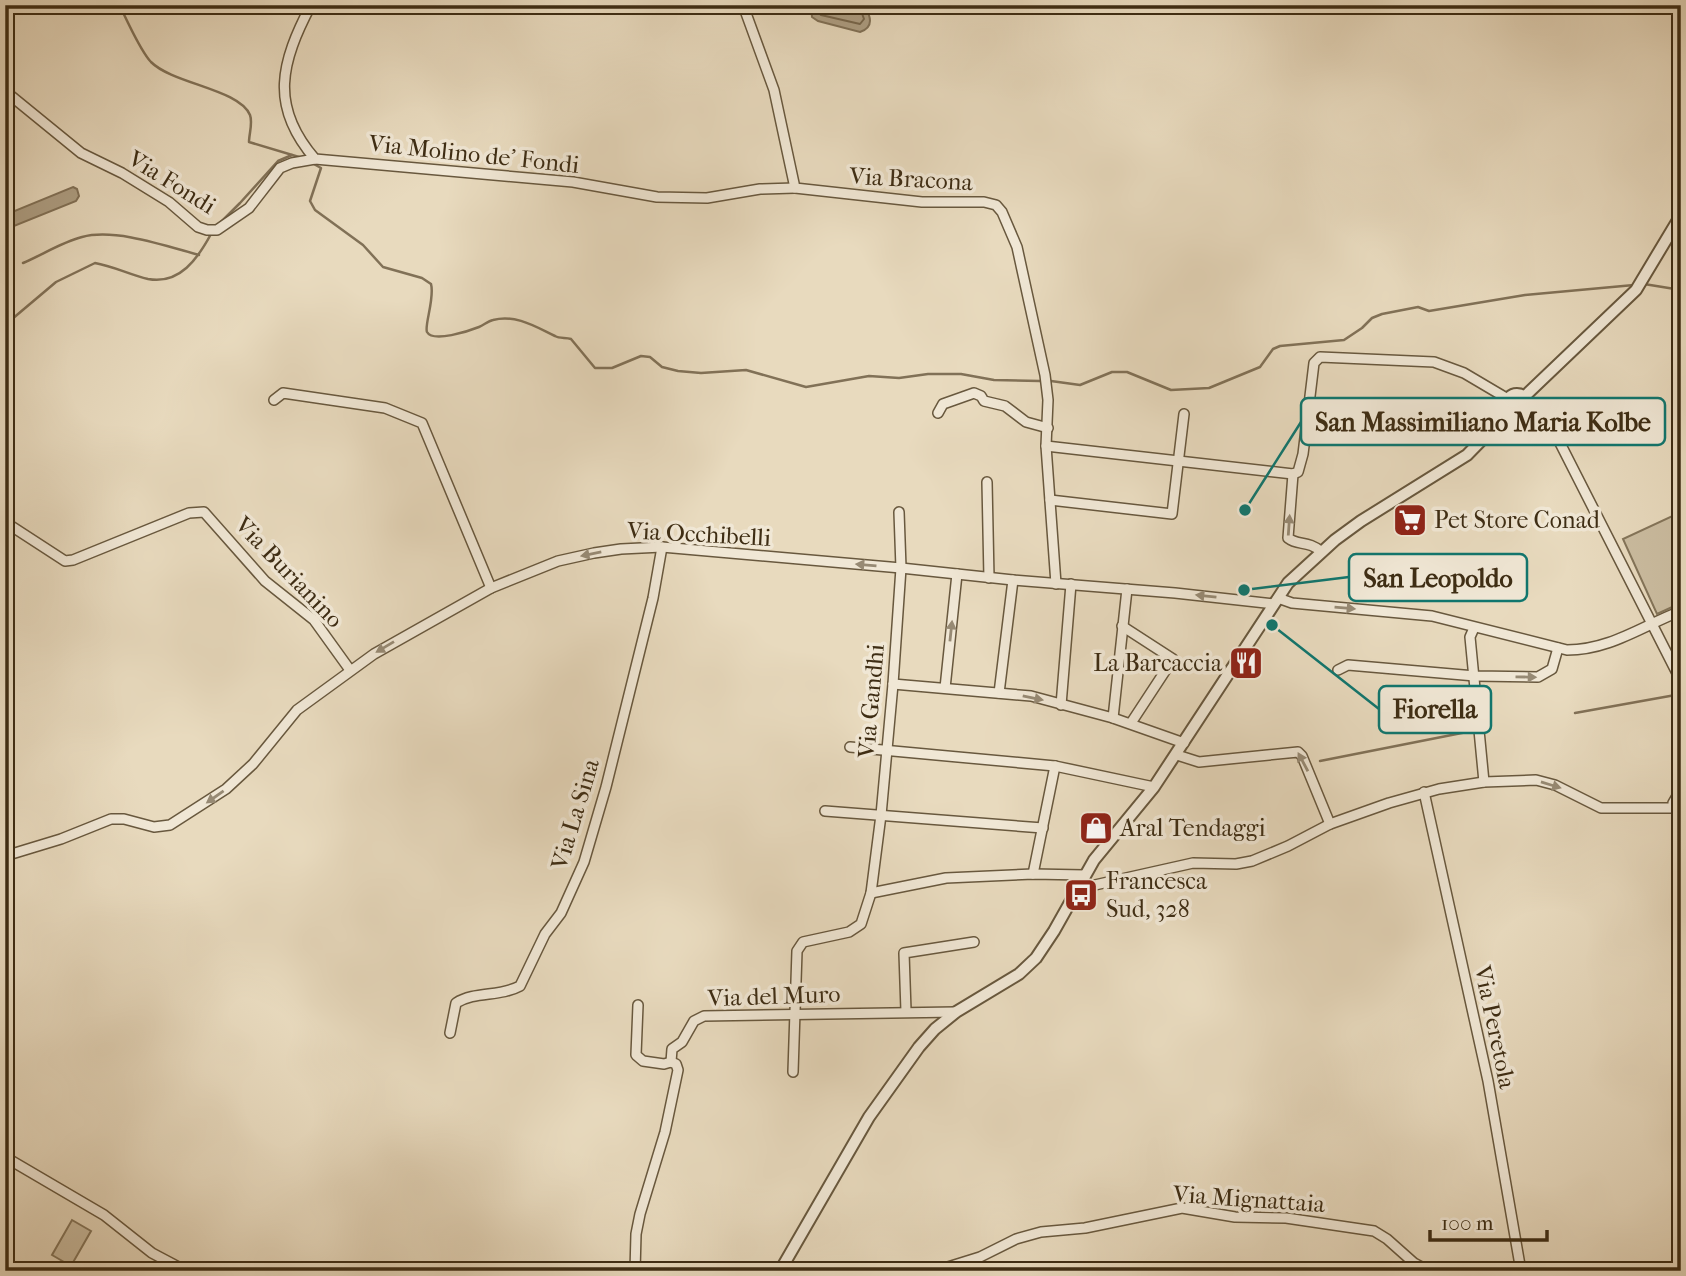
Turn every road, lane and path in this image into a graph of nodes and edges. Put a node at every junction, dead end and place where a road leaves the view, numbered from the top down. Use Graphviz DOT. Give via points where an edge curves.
graph roads {
  1 [pos="312,5"];
  2 [pos="743,5"];
  3 [pos="5,91"];
  4 [pos="315,159"];
  5 [pos="795,188"];
  6 [pos="1681,215"];
  7 [pos="1525,396"];
  8 [pos="1508,399"];
  9 [pos="274,400"];
  10 [pos="1509,412"];
  11 [pos="1526,412"];
  12 [pos="938,413"];
  13 [pos="1184,414"];
  14 [pos="1048,428"];
  15 [pos="1046,446"];
  16 [pos="1179,461"];
  17 [pos="1293,474"];
  18 [pos="987,482"];
  19 [pos="1050,500"];
  20 [pos="899,512"];
  21 [pos="5,523"];
  22 [pos="662,547"];
  23 [pos="1322,552"];
  24 [pos="901,568"];
  25 [pos="957,574"];
  26 [pos="989,578"];
  27 [pos="1013,580"];
  28 [pos="1056,584"];
  29 [pos="1071,584"];
  30 [pos="491,588"];
  31 [pos="1127,589"];
  32 [pos="1276,601"];
  33 [pos="1681,611"];
  34 [pos="1651,625"];
  35 [pos="1122,626"];
  36 [pos="1474,628"];
  37 [pos="1558,648"];
  38 [pos="350,670"];
  39 [pos="1338,670"];
  40 [pos="1475,676"];
  41 [pos="1681,681"];
  42 [pos="892,684"];
  43 [pos="945,688"];
  44 [pos="999,693"];
  45 [pos="1061,705"];
  46 [pos="1113,718"];
  47 [pos="1131,723"];
  48 [pos="1184,743"];
  49 [pos="850,747"];
  50 [pos="885,750"];
  51 [pos="1177,755"];
  52 [pos="1055,766"];
  53 [pos="1484,782"];
  54 [pos="1154,787"];
  55 [pos="1681,789"];
  56 [pos="1424,792"];
  57 [pos="1678,808"];
  58 [pos="825,811"];
  59 [pos="881,815"];
  60 [pos="1330,824"];
  61 [pos="1043,828"];
  62 [pos="5,856"];
  63 [pos="1033,874"];
  64 [pos="1084,875"];
  65 [pos="1077,889"];
  66 [pos="871,893"];
  67 [pos="974,942"];
  68 [pos="638,1005"];
  69 [pos="906,1011"];
  70 [pos="956,1012"];
  71 [pos="795,1013"];
  72 [pos="450,1032"];
  73 [pos="671,1062"];
  74 [pos="793,1072"];
  75 [pos="5,1157"];
  76 [pos="186,1271"];
  77 [pos="635,1271"];
  78 [pos="780,1271"];
  79 [pos="935,1271"];
  80 [pos="1429,1271"];
  81 [pos="1521,1271"];
  1 -- 4 [label="street" via="293,38 282,91 296,132"];
  2 -- 5 [label="street" via="774,90"];
  3 -- 4 [label="street, Via Fondi" via="81,153 122,173 207,230 217,230 249,208 280,168"];
  4 -- 5 [label="street, Via Molino de' Fondi" via="573,182 657,197 707,198"];
  5 -- 14 [label="street, Via Bracona" via="996,205 1009,226 1020,260 1045,375"];
  6 -- 7 [label="street" via="1636,290"];
  7 -- 8 [label="street" via="1516,394"];
  7 -- 11 [label="street"];
  8 -- 10 [label="street"];
  8 -- 17 [label="street" via="1464,373 1434,362 1321,357 1314,363 1303,454 1298,472"];
  9 -- 30 [label="street" via="283,393 385,408 422,423"];
  10 -- 11 [label="street" via="1516,416"];
  10 -- 23 [label="street" via="1468,456 1361,521"];
  11 -- 34 [label="street" via="1543,422 1560,443"];
  12 -- 14 [label="street" via="943,404 974,393 1011,409 1026,422"];
  13 -- 16 [label="street"];
  14 -- 15 [label="street, Via Bracona"];
  15 -- 16 [label="street"];
  15 -- 19 [label="street, Via Bracona"];
  16 -- 17 [label="street"];
  16 -- 19 [label="street" via="1172,514"];
  23 -- 17 [label="street, one-way" via="1289,538"];
  18 -- 26 [label="street"];
  19 -- 28 [label="street, Via Bracona"];
  20 -- 24 [label="street, Via Gandhi"];
  21 -- 38 [label="street, Via Burianino" via="65,561 189,513 204,512 265,581 314,620"];
  24 -- 22 [label="street, Via Occhibelli, one-way"];
  22 -- 30 [label="street, Via Occhibelli, one-way" via="558,561"];
  22 -- 72 [label="street, Via La Sina" via="606,788 571,892 520,986 456,1003"];
  23 -- 32 [label="street" via="1288,583"];
  24 -- 25 [label="street, Via Occhibelli"];
  24 -- 42 [label="street, Via Gandhi"];
  25 -- 26 [label="street, Via Occhibelli"];
  43 -- 25 [label="street, one-way"];
  26 -- 27 [label="street, Via Occhibelli"];
  27 -- 28 [label="street, Via Occhibelli"];
  27 -- 44 [label="street"];
  28 -- 29 [label="street, Via Occhibelli"];
  29 -- 31 [label="street, Via Occhibelli"];
  29 -- 45 [label="street"];
  30 -- 38 [label="street, Via Occhibelli, one-way"];
  32 -- 31 [label="street, Via Occhibelli, one-way"];
  31 -- 35 [label="street"];
  32 -- 36 [label="street, Via Occhibelli, one-way" via="1432,616"];
  32 -- 48 [label="street"];
  33 -- 34 [label="street, Via Occhibelli"];
  34 -- 37 [label="street, Via Occhibelli" via="1595,648"];
  34 -- 41 [label="street"];
  35 -- 46 [label="street"];
  35 -- 47 [label="street" via="1173,659"];
  36 -- 37 [label="street, Via Occhibelli"];
  36 -- 40 [label="street" via="1470,637"];
  40 -- 37 [label="street, one-way" via="1538,677 1552,669"];
  38 -- 62 [label="street, Via Occhibelli, one-way" via="297,710 226,789 170,825 154,827 111,819"];
  39 -- 40 [label="street" via="1348,665"];
  40 -- 53 [label="street"];
  42 -- 43 [label="street"];
  42 -- 50 [label="street, Via Gandhi"];
  43 -- 44 [label="street"];
  44 -- 45 [label="street, one-way"];
  45 -- 46 [label="street"];
  46 -- 47 [label="street"];
  47 -- 48 [label="street"];
  48 -- 51 [label="street"];
  49 -- 50 [label="street"];
  50 -- 52 [label="street"];
  50 -- 59 [label="street, Via Gandhi"];
  51 -- 54 [label="street"];
  60 -- 51 [label="street, one-way" via="1298,752 1199,762"];
  52 -- 54 [label="street"];
  52 -- 61 [label="street"];
  53 -- 56 [label="street"];
  53 -- 57 [label="street, one-way" via="1536,780 1601,808"];
  54 -- 64 [label="street"];
  55 -- 57 [label="street" via="1673,803"];
  56 -- 60 [label="street"];
  56 -- 81 [label="street, Via Peretola" via="1488,1081"];
  58 -- 59 [label="street"];
  59 -- 61 [label="street"];
  59 -- 66 [label="street, Via Gandhi"];
  60 -- 65 [label="street" via="1251,862 1193,863"];
  61 -- 63 [label="street"];
  63 -- 64 [label="street"];
  63 -- 66 [label="street" via="946,878"];
  64 -- 65 [label="street"];
  65 -- 70 [label="street" via="1036,958 1019,974"];
  66 -- 71 [label="street, Via Gandhi" via="860,924 849,932 803,942 797,951"];
  67 -- 69 [label="street" via="904,953"];
  68 -- 73 [label="street" via="636,1055 642,1061"];
  69 -- 70 [label="street, Via del Muro"];
  69 -- 71 [label="street, Via del Muro"];
  70 -- 78 [label="street" via="919,1047 869,1117"];
  71 -- 73 [label="street, Via del Muro" via="698,1017 672,1049"];
  71 -- 74 [label="street"];
  73 -- 77 [label="street" via="678,1070 635,1234"];
  75 -- 76 [label="street"];
  79 -- 80 [label="street, Via Mignattaia" via="1041,1232 1182,1208 1374,1231"];
}
